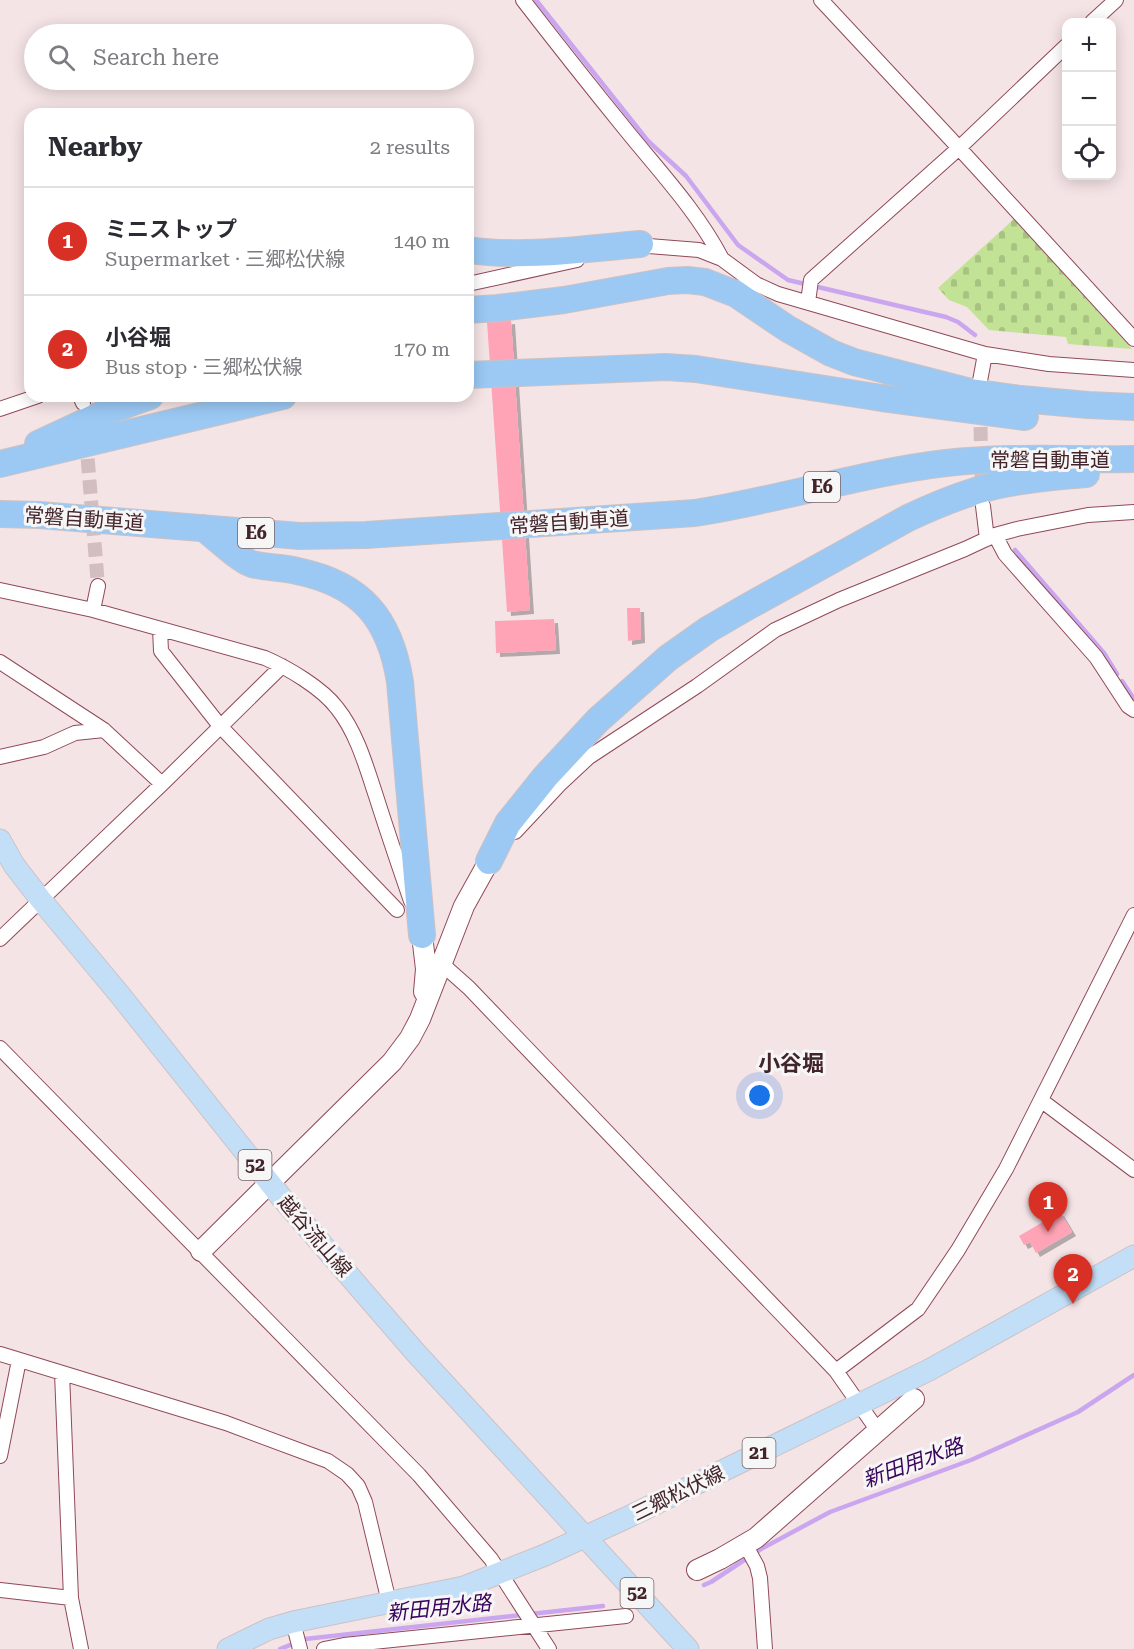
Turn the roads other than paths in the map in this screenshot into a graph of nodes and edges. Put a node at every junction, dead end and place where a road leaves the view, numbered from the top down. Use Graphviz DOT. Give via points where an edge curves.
graph roads {
  1 [pos="523,0"];
  2 [pos="821,0"];
  3 [pos="1116,0"];
  4 [pos="1096,18"];
  5 [pos="1062,50"];
  6 [pos="959,148"];
  7 [pos="639,244"];
  8 [pos="474,251"];
  9 [pos="722,259"];
  10 [pos="474,283"];
  11 [pos="808,302"];
  12 [pos="474,310"];
  13 [pos="1134,339"];
  14 [pos="985,354"];
  15 [pos="1134,370"];
  16 [pos="474,375"];
  17 [pos="980,381"];
  18 [pos="24,400"];
  19 [pos="133,402"];
  20 [pos="258,402"];
  21 [pos="1134,406"];
  22 [pos="0,408"];
  23 [pos="1134,424"];
  24 [pos="1134,459"];
  25 [pos="0,463"];
  26 [pos="1134,468"];
  27 [pos="983,506"];
  28 [pos="1134,512"];
  29 [pos="0,514"];
  30 [pos="204,528"];
  31 [pos="991,537"];
  32 [pos="98,586"];
  33 [pos="0,590"];
  34 [pos="93,610"];
  35 [pos="160,629"];
  36 [pos="0,662"];
  37 [pos="282,666"];
  38 [pos="1134,710"];
  39 [pos="220,726"];
  40 [pos="104,730"];
  41 [pos="0,757"];
  42 [pos="162,784"];
  43 [pos="0,840"];
  44 [pos="489,861"];
  45 [pos="7,870"];
  46 [pos="41,900"];
  47 [pos="397,910"];
  48 [pos="1134,915"];
  49 [pos="422,935"];
  50 [pos="0,939"];
  51 [pos="442,964"];
  52 [pos="420,1019"];
  53 [pos="0,1048"];
  54 [pos="1042,1101"];
  55 [pos="1134,1170"];
  56 [pos="270,1184"];
  57 [pos="201,1251"];
  58 [pos="1134,1256"];
  59 [pos="0,1354"];
  60 [pos="19,1360"];
  61 [pos="836,1371"];
  62 [pos="62,1373"];
  63 [pos="914,1399"];
  64 [pos="860,1403"];
  65 [pos="878,1431"];
  66 [pos="0,1456"];
  67 [pos="586,1537"];
  68 [pos="745,1544"];
  69 [pos="697,1570"];
  70 [pos="501,1574"];
  71 [pos="0,1590"];
  72 [pos="71,1598"];
  73 [pos="389,1602"];
  74 [pos="626,1616"];
  75 [pos="534,1625"];
  76 [pos="295,1627"];
  77 [pos="234,1648"];
  78 [pos="300,1648"];
  79 [pos="81,1649"];
  80 [pos="324,1649"];
  81 [pos="549,1649"];
  82 [pos="688,1649"];
  83 [pos="765,1649"];
  1 -- 9 [label="street" via="675,188"];
  2 -- 6 [label="street"];
  3 -- 4 [label="street"];
  5 -- 6 [label="street"];
  6 -- 11 [label="street" via="811,280"];
  6 -- 13 [label="street"];
  7 -- 8 [label="highway" via="530,254"];
  7 -- 9 [label="street" via="699,250"];
  7 -- 10 [label="street"];
  9 -- 11 [label="street" via="763,287"];
  11 -- 14 [label="street"];
  12 -- 21 [label="highway" via="564,300 668,280 705,282 736,294 798,335 854,362 971,392"];
  14 -- 15 [label="street" via="1049,364"];
  14 -- 17 [label="street"];
  16 -- 23 [label="highway, 常磐自動車道" via="696,369 971,411"];
  18 -- 22 [label="street"];
  19 -- 25 [label="highway"];
  20 -- 25 [label="highway"];
  24 -- 30 [label="highway, 常磐自動車道 / E6" via="947,463 897,470 735,507 660,516 366,535 300,536"];
  26 -- 44 [label="highway" via="1018,481 938,504 709,629 668,658 598,720 508,823"];
  27 -- 31 [label="street"];
  28 -- 31 [label="street" via="1088,515"];
  29 -- 30 [label="highway, 常磐自動車道 / E6"];
  30 -- 49 [label="highway" via="250,563 328,579 348,589 374,612 386,630 400,682"];
  31 -- 38 [label="street" via="1096,657"];
  31 -- 44 [label="street" via="775,630 589,757"];
  32 -- 34 [label="street"];
  33 -- 34 [label="street"];
  34 -- 35 [label="street"];
  35 -- 37 [label="street"];
  35 -- 39 [label="street" via="160,651"];
  36 -- 40 [label="street"];
  37 -- 39 [label="street"];
  37 -- 49 [label="street" via="336,706 352,731"];
  39 -- 42 [label="street"];
  39 -- 47 [label="street"];
  40 -- 41 [label="street" via="75,733 44,747"];
  40 -- 42 [label="street"];
  42 -- 46 [label="street"];
  43 -- 45 [label="main road, 越谷流山線 / 52"];
  44 -- 51 [label="street" via="464,906"];
  45 -- 46 [label="main road, 越谷流山線 / 52"];
  46 -- 50 [label="street"];
  46 -- 56 [label="main road, 越谷流山線 / 52"];
  48 -- 54 [label="street"];
  49 -- 52 [label="street" via="426,969"];
  51 -- 52 [label="street"];
  51 -- 61 [label="street"];
  52 -- 56 [label="street" via="392,1062"];
  53 -- 57 [label="street"];
  54 -- 55 [label="street"];
  54 -- 61 [label="street" via="984,1207 918,1310"];
  56 -- 57 [label="street"];
  56 -- 67 [label="main road, 越谷流山線 / 52" via="416,1353"];
  57 -- 70 [label="street" via="419,1475"];
  58 -- 64 [label="main road, 三郷松伏線 / 21" via="929,1370"];
  59 -- 60 [label="street"];
  60 -- 62 [label="street"];
  60 -- 66 [label="street"];
  61 -- 64 [label="street"];
  62 -- 72 [label="street"];
  62 -- 73 [label="street" via="226,1423 328,1461 347,1474 365,1502"];
  63 -- 65 [label="street"];
  64 -- 65 [label="street"];
  64 -- 67 [label="main road, 三郷松伏線 / 21"];
  65 -- 68 [label="street"];
  67 -- 70 [label="main road, 三郷松伏線 / 21"];
  67 -- 82 [label="main road, 52"];
  68 -- 69 [label="street"];
  68 -- 83 [label="street" via="760,1578"];
  70 -- 73 [label="main road, 三郷松伏線 / 21" via="453,1590"];
  70 -- 75 [label="street"];
  71 -- 72 [label="street"];
  72 -- 79 [label="street"];
  73 -- 76 [label="main road, 三郷松伏線 / 21"];
  74 -- 75 [label="street"];
  75 -- 80 [label="street"];
  75 -- 81 [label="street"];
  76 -- 77 [label="main road, 三郷松伏線 / 21" via="269,1629"];
  76 -- 78 [label="street"];
}
